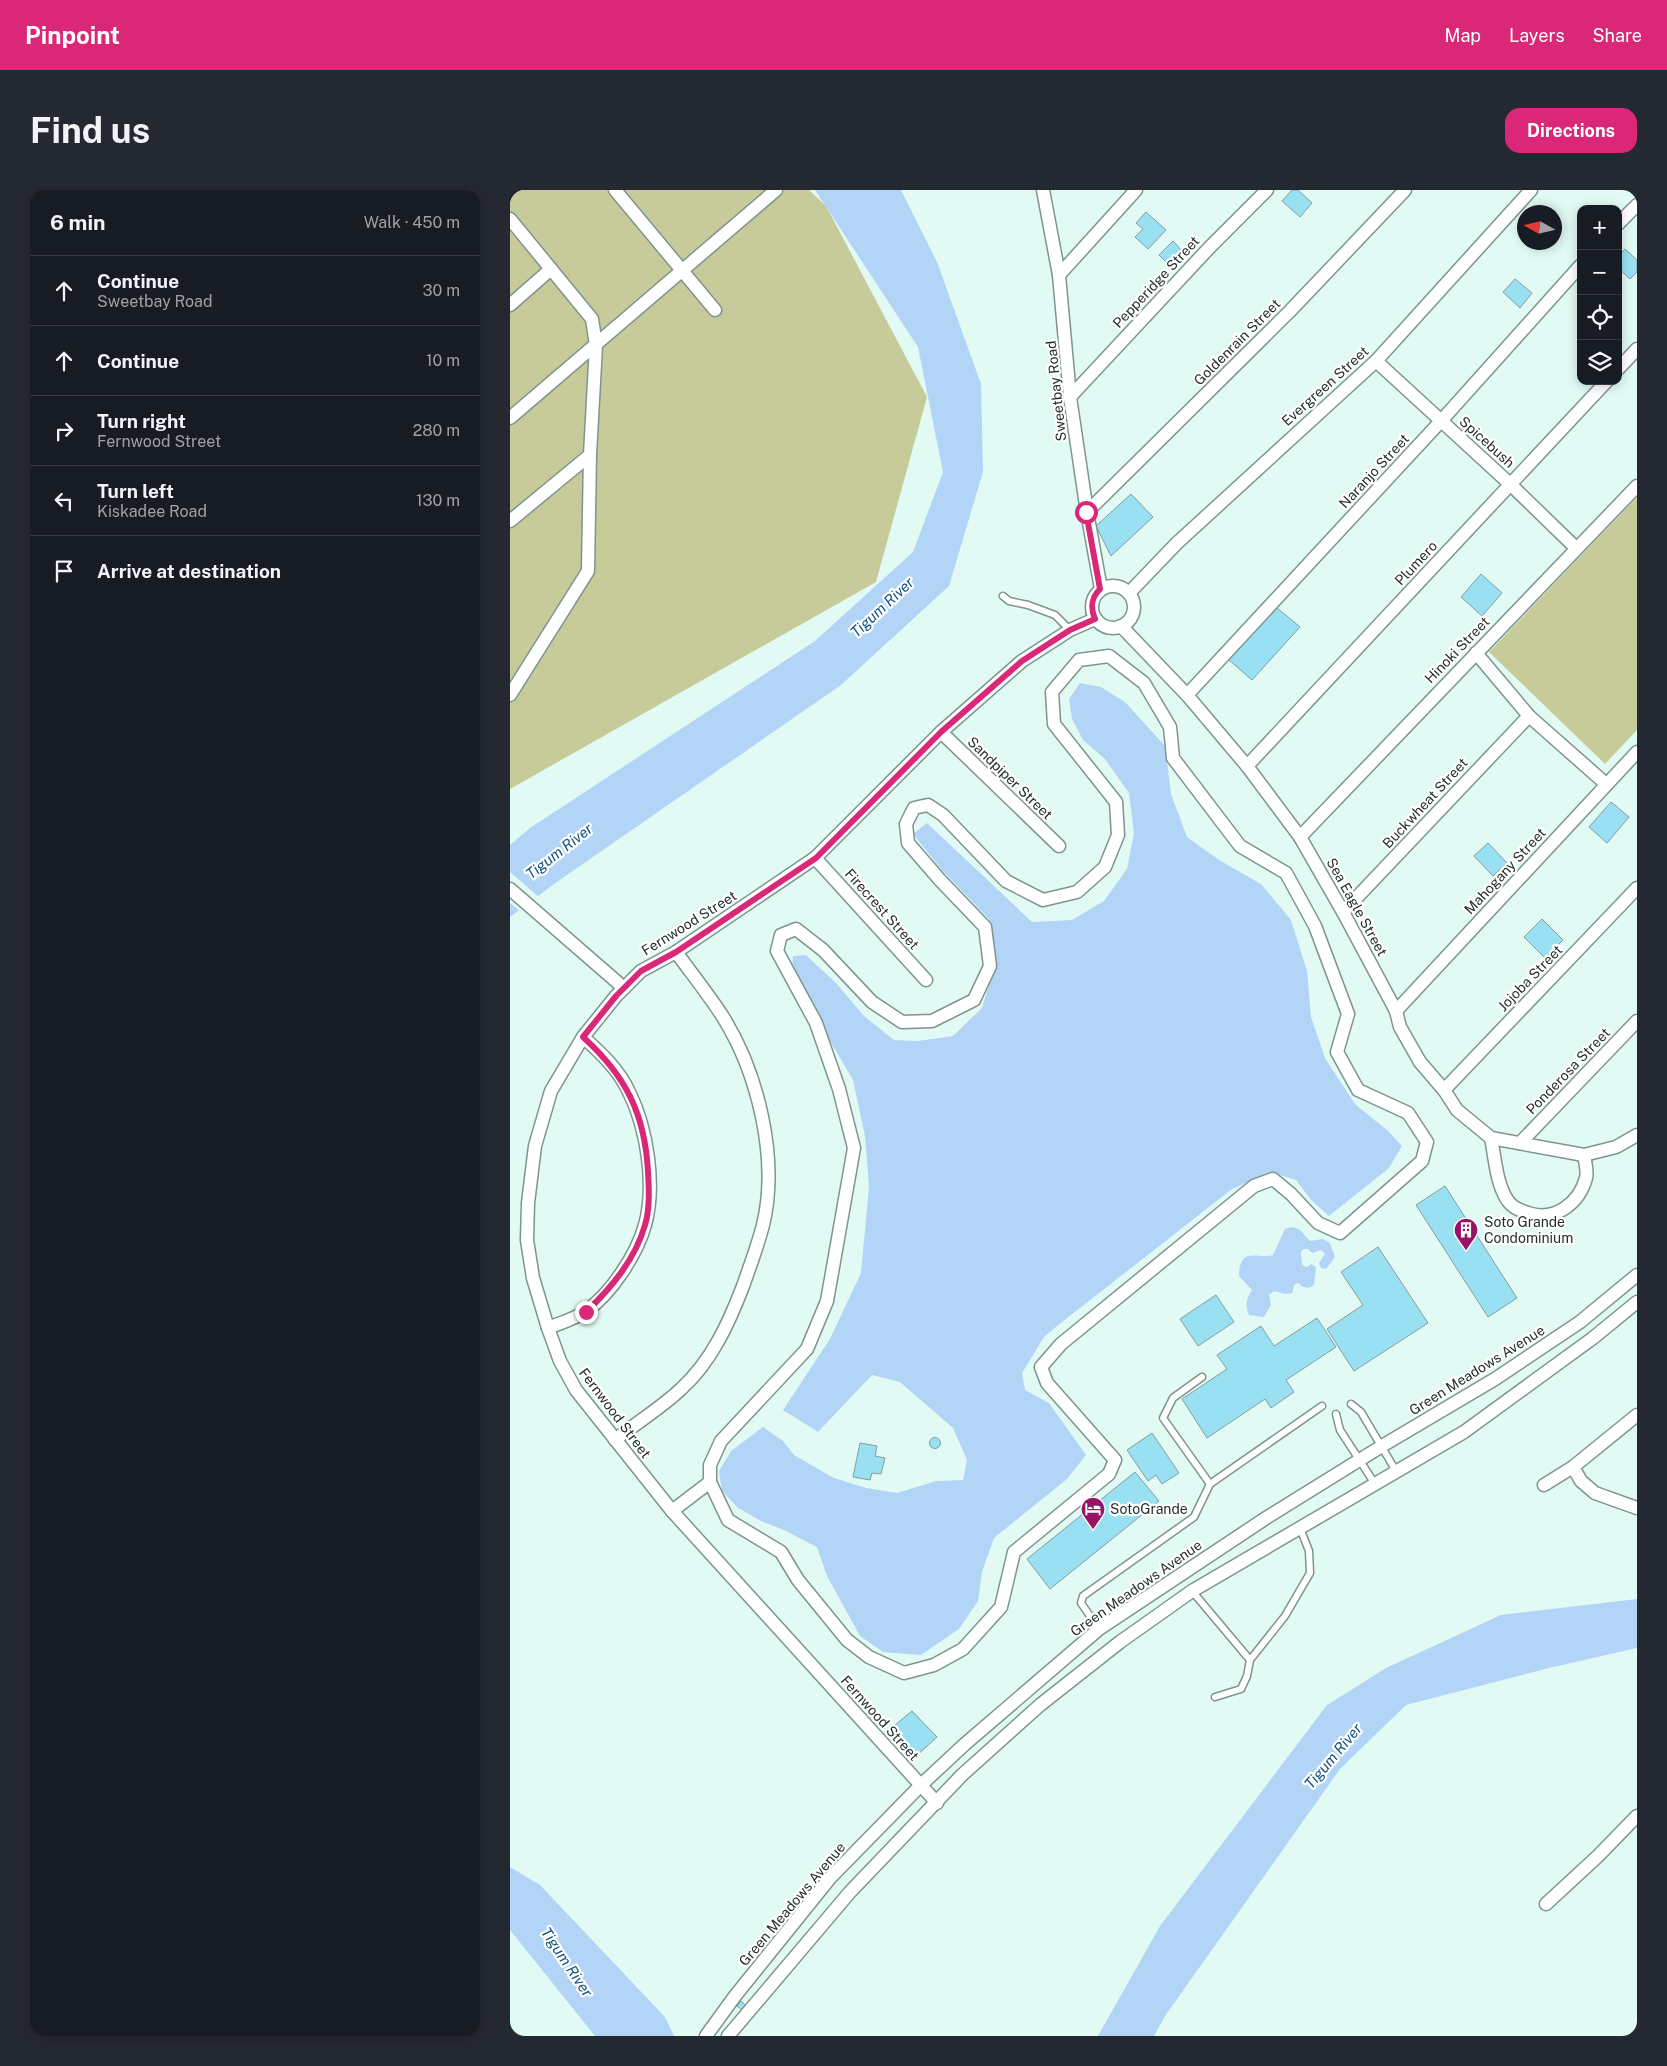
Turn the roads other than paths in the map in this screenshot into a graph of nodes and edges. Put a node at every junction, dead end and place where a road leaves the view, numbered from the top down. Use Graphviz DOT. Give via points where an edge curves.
graph roads {
  1 [pos="615,190"];
  2 [pos="776,190"];
  3 [pos="1043,190"];
  4 [pos="1136,190"];
  5 [pos="1267,190"];
  6 [pos="1405,190"];
  7 [pos="1531,190"];
  8 [pos="1637,205"];
  9 [pos="510,219"];
  10 [pos="1622,220"];
  11 [pos="551,269"];
  12 [pos="1577,269"];
  13 [pos="681,271"];
  14 [pos="1059,275"];
  15 [pos="510,305"];
  16 [pos="715,310"];
  17 [pos="596,345"];
  18 [pos="1637,349"];
  19 [pos="1376,361"];
  20 [pos="1622,365"];
  21 [pos="1603,385"];
  22 [pos="1070,397"];
  23 [pos="510,418"];
  24 [pos="1441,421"];
  25 [pos="590,455"];
  26 [pos="1510,484"];
  27 [pos="1637,486"];
  28 [pos="1086,512"];
  29 [pos="510,521"];
  30 [pos="1576,548"];
  31 [pos="1100,589"];
  32 [pos="1129,593"];
  33 [pos="1002,596"];
  34 [pos="1095,619"];
  35 [pos="1122,626"];
  36 [pos="1070,630"];
  37 [pos="1476,653"];
  38 [pos="510,695"];
  39 [pos="1187,695"];
  40 [pos="1529,716"];
  41 [pos="941,732"];
  42 [pos="1637,752"];
  43 [pos="1247,766"];
  44 [pos="1606,784"];
  45 [pos="1300,836"];
  46 [pos="1058,846"];
  47 [pos="816,858"];
  48 [pos="1637,888"];
  49 [pos="510,889"];
  50 [pos="1344,912"];
  51 [pos="676,952"];
  52 [pos="926,980"];
  53 [pos="624,988"];
  54 [pos="1396,1011"];
  55 [pos="1637,1020"];
  56 [pos="583,1037"];
  57 [pos="1444,1090"];
  58 [pos="1637,1135"];
  59 [pos="1491,1138"];
  60 [pos="1520,1143"];
  61 [pos="1584,1155"];
  62 [pos="1637,1275"];
  63 [pos="1637,1302"];
  64 [pos="548,1328"];
  65 [pos="1202,1377"];
  66 [pos="1351,1404"];
  67 [pos="1322,1406"];
  68 [pos="1336,1414"];
  69 [pos="1637,1415"];
  70 [pos="614,1440"];
  71 [pos="1382,1446"];
  72 [pos="1359,1461"];
  73 [pos="1573,1468"];
  74 [pos="1396,1471"];
  75 [pos="710,1482"];
  76 [pos="1210,1484"];
  77 [pos="1375,1484"];
  78 [pos="1544,1486"];
  79 [pos="1637,1508"];
  80 [pos="672,1511"];
  81 [pos="1300,1528"];
  82 [pos="1192,1591"];
  83 [pos="1099,1629"];
  84 [pos="1250,1660"];
  85 [pos="1214,1697"];
  86 [pos="921,1785"];
  87 [pos="937,1803"];
  88 [pos="1637,1816"];
  89 [pos="1546,1904"];
  90 [pos="774,1947"];
  91 [pos="789,1963"];
  92 [pos="706,2036"];
  93 [pos="728,2036"];
  1 -- 13 [label="street"];
  2 -- 13 [label="street"];
  3 -- 14 [label="street, Sweetbay Road"];
  4 -- 14 [label="street"];
  5 -- 22 [label="street, Pepperidge Street"];
  6 -- 28 [label="street, Goldenrain Street" via="1290,311"];
  7 -- 19 [label="street, Evergreen Street"];
  8 -- 10 [label="street"];
  9 -- 11 [label="street"];
  11 -- 15 [label="street"];
  11 -- 17 [label="street" via="592,319"];
  12 -- 24 [label="street, Naranjo Street"];
  13 -- 16 [label="street"];
  13 -- 17 [label="street"];
  14 -- 22 [label="street, Sweetbay Road"];
  17 -- 23 [label="street"];
  17 -- 25 [label="street"];
  18 -- 20 [label="street"];
  19 -- 24 [label="street, Spicebush"];
  19 -- 32 [label="street, Evergreen Street" via="1177,543"];
  21 -- 26 [label="street, Plumero"];
  22 -- 28 [label="street, Sweetbay Road"];
  24 -- 26 [label="street, Spicebush"];
  24 -- 39 [label="street, Naranjo Street"];
  25 -- 29 [label="street"];
  25 -- 38 [label="street" via="588,571"];
  26 -- 30 [label="street, Spicebush"];
  26 -- 43 [label="street, Plumero"];
  27 -- 30 [label="street, Hinoki Street"];
  28 -- 31 [label="street, Sweetbay Road"];
  30 -- 37 [label="street, Hinoki Street"];
  31 -- 32 [label="street" via="1116,585"];
  31 -- 34 [label="street" via="1091,606"];
  32 -- 35 [label="street" via="1134,608 1128,622"];
  33 -- 36 [label="lane" via="1055,615"];
  34 -- 35 [label="street" via="1104,627"];
  34 -- 36 [label="street, Fernwood Street"];
  35 -- 39 [label="street, Sea Eagle Street"];
  36 -- 41 [label="street, Fernwood Street" via="1022,661"];
  37 -- 40 [label="street"];
  37 -- 45 [label="street, Hinoki Street"];
  39 -- 43 [label="street, Sea Eagle Street"];
  40 -- 44 [label="street"];
  40 -- 50 [label="street, Buckwheat Street"];
  41 -- 46 [label="street, Sandpiper Street"];
  41 -- 47 [label="street, Fernwood Street"];
  42 -- 44 [label="street, Mahogany Street"];
  43 -- 45 [label="street, Sea Eagle Street"];
  44 -- 54 [label="street, Mahogany Street"];
  45 -- 50 [label="street, Sea Eagle Street"];
  47 -- 51 [label="street, Fernwood Street"];
  47 -- 52 [label="street, Firecrest Street"];
  48 -- 57 [label="street, Jojoba Street"];
  49 -- 53 [label="street"];
  50 -- 54 [label="street, Sea Eagle Street"];
  51 -- 53 [label="street, Fernwood Street" via="641,971"];
  51 -- 70 [label="street" via="723,1018 752,1076 766,1133 767,1199 752,1262 730,1318 709,1354 682,1389"];
  53 -- 56 [label="street, Fernwood Street"];
  54 -- 57 [label="street, Sea Eagle Street" via="1400,1027 1420,1062"];
  55 -- 60 [label="street, Ponderosa Street"];
  56 -- 64 [label="street, Fernwood Street" via="551,1091 535,1146 528,1203 527,1240 533,1278"];
  56 -- 64 [label="street" via="614,1068 629,1090 642,1122 647,1148 645,1225 631,1258 610,1288 586,1312"];
  57 -- 59 [label="street, Sea Eagle Street" via="1457,1110"];
  58 -- 61 [label="street" via="1616,1147"];
  59 -- 60 [label="street, Sea Eagle Street"];
  59 -- 61 [label="street" via="1508,1202 1534,1215 1558,1214 1578,1196 1587,1176"];
  60 -- 61 [label="street, Sea Eagle Street"];
  62 -- 71 [label="street, Green Meadows Avenue" via="1580,1322 1495,1379"];
  63 -- 74 [label="street" via="1464,1432"];
  64 -- 70 [label="street, Fernwood Street" via="560,1361 576,1390"];
  65 -- 76 [label="lane" via="1173,1398 1163,1418"];
  66 -- 71 [label="lane" via="1361,1412"];
  67 -- 76 [label="lane"];
  68 -- 72 [label="lane" via="1340,1430"];
  69 -- 73 [label="street"];
  70 -- 80 [label="street, Fernwood Street"];
  71 -- 72 [label="street, Green Meadows Avenue"];
  71 -- 74 [label="lane"];
  72 -- 77 [label="lane"];
  72 -- 83 [label="street, Green Meadows Avenue" via="1204,1558"];
  73 -- 78 [label="street"];
  73 -- 79 [label="street" via="1581,1481 1595,1493"];
  74 -- 77 [label="street"];
  75 -- 75 [label="street" via="710,1465 721,1441 807,1349 827,1301 854,1148 816,1023 777,950 781,935 796,929 823,950 872,1002 902,1022 932,1021 974,1000 990,966 985,927 908,842 906,824 914,808 928,805 944,815 1006,881 1043,900 1077,892 1105,867 1118,836 1116,802 1054,724 1052,692 1079,660 1109,656 1144,683 1170,727 1173,758 1240,846 1286,873 1315,926 1348,1014 1337,1052 1358,1090 1408,1113 1426,1142 1422,1161 1340,1233 1318,1223 1273,1179 1254,1186 1061,1344 1041,1367 1047,1383 1115,1460 1109,1474 1014,1552 1001,1608 963,1649 934,1665 904,1672 869,1657 847,1640 798,1580 781,1552 728,1520"];
  75 -- 80 [label="street"];
  76 -- 83 [label="lane" via="1194,1517 1083,1596 1081,1602"];
  77 -- 81 [label="street"];
  80 -- 86 [label="street, Fernwood Street"];
  81 -- 82 [label="street"];
  81 -- 84 [label="lane" via="1309,1551 1310,1573 1285,1616"];
  82 -- 84 [label="lane"];
  82 -- 87 [label="street" via="1040,1705 962,1775"];
  83 -- 86 [label="street, Green Meadows Avenue" via="1046,1672"];
  84 -- 85 [label="lane" via="1241,1689"];
  86 -- 87 [label="street, Fernwood Street"];
  86 -- 90 [label="street, Green Meadows Avenue" via="830,1878"];
  87 -- 91 [label="street" via="850,1892"];
  88 -- 89 [label="street"];
  90 -- 91 [label="street"];
  90 -- 92 [label="street, Green Meadows Avenue"];
  91 -- 93 [label="street"];
}
